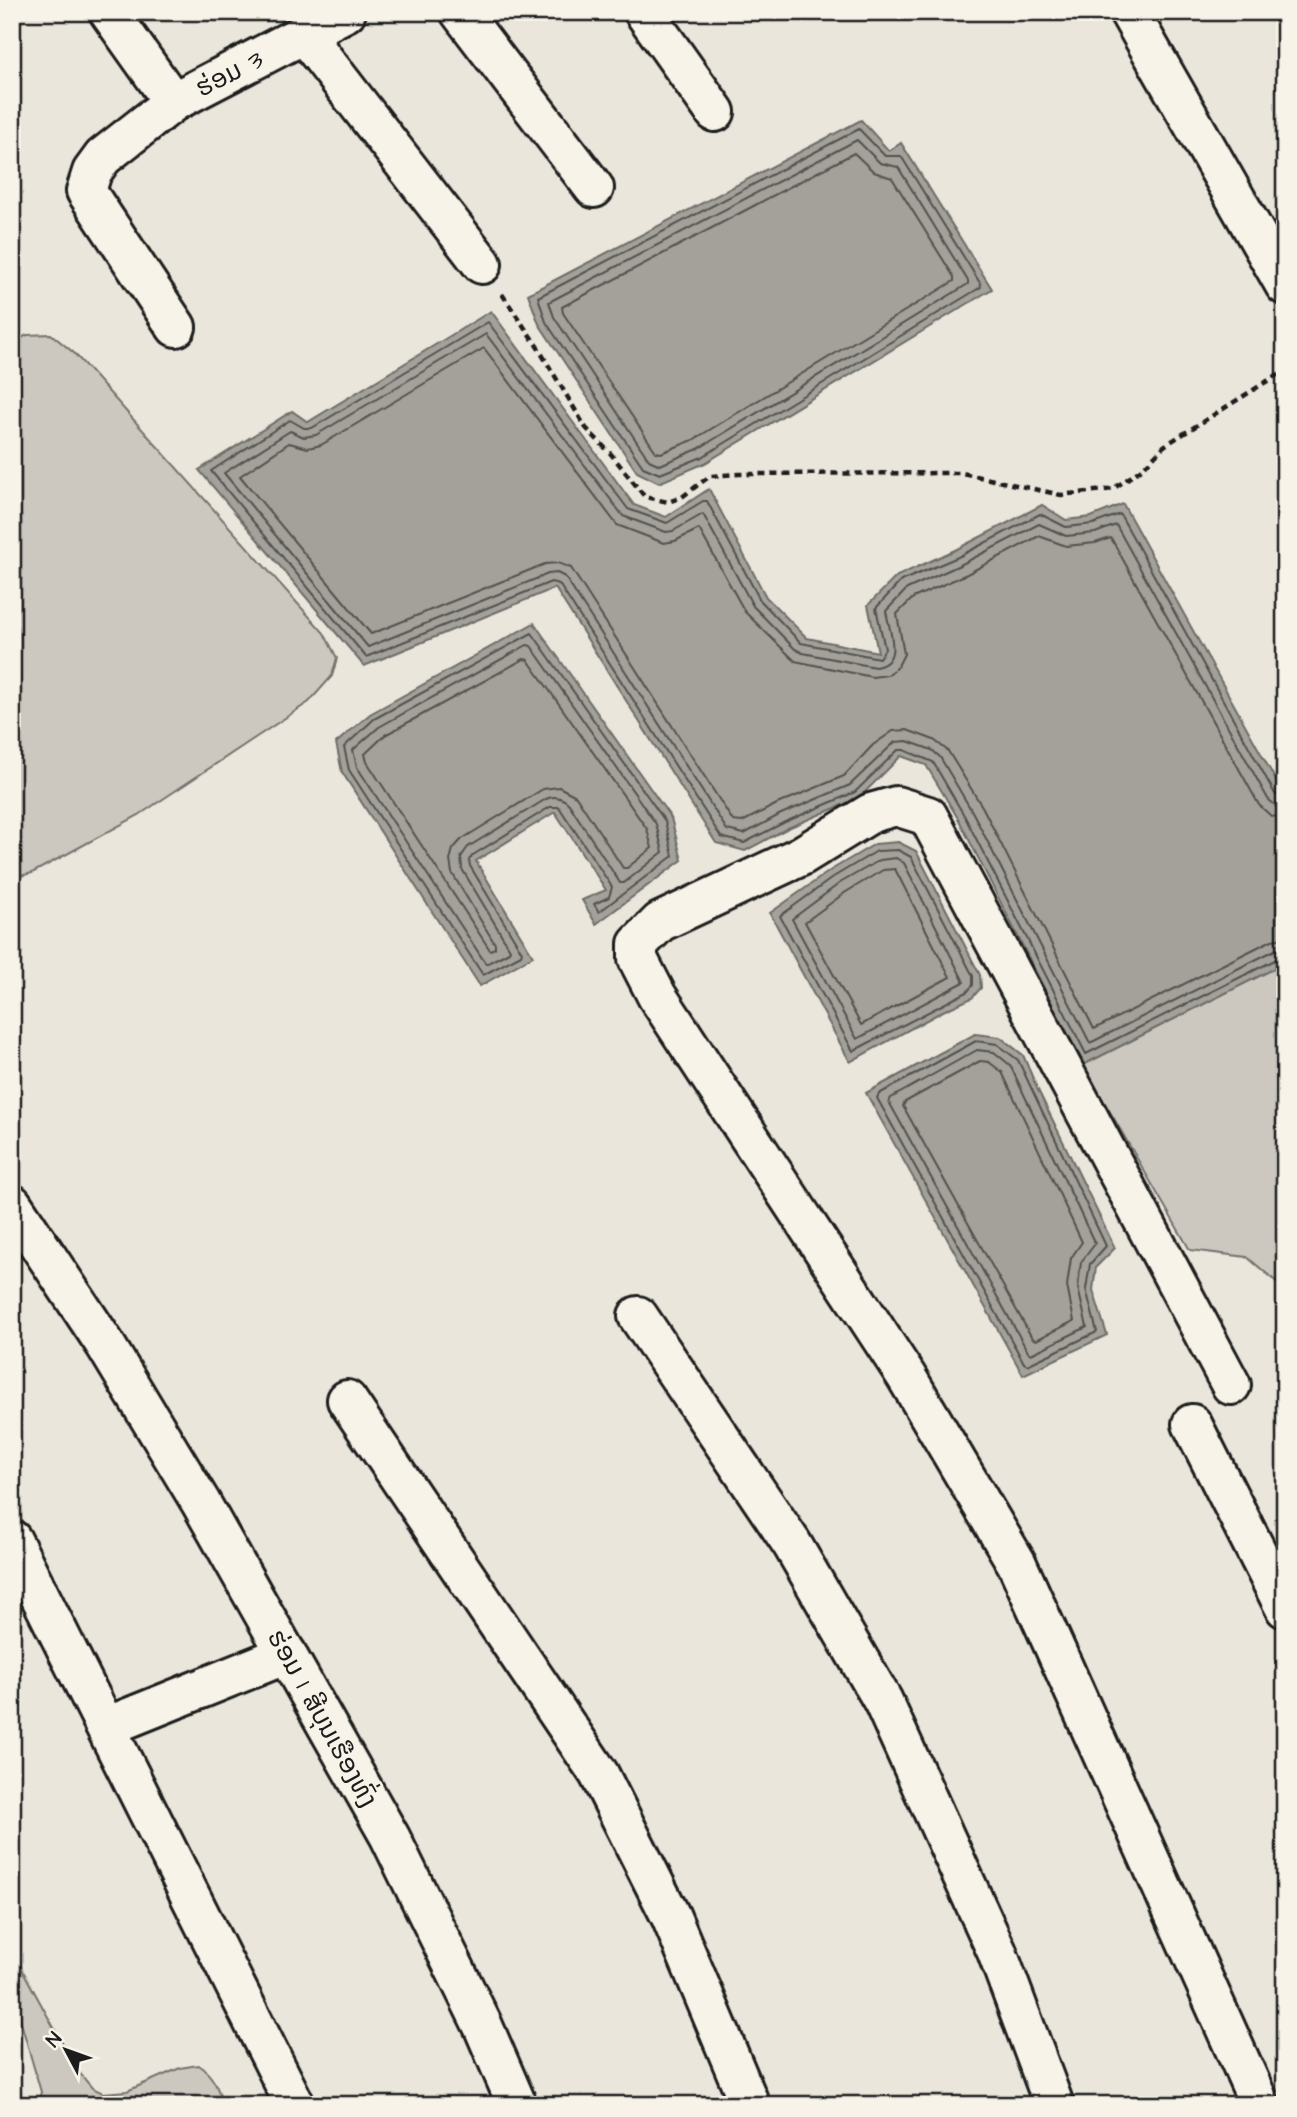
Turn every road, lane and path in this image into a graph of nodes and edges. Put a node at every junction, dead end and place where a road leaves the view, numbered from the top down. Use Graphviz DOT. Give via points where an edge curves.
graph roads {
  1 [pos="108,12"];
  2 [pos="346,12"];
  3 [pos="460,12"];
  4 [pos="644,12"];
  5 [pos="1129,12"];
  6 [pos="304,34"];
  7 [pos="173,102"];
  8 [pos="715,112"];
  9 [pos="594,188"];
  10 [pos="482,264"];
  11 [pos="1285,285"];
  12 [pos="176,327"];
  13 [pos="1285,370"];
  14 [pos="12,1204"];
  15 [pos="638,1316"];
  16 [pos="1231,1385"];
  17 [pos="347,1400"];
  18 [pos="1192,1424"];
  19 [pos="12,1540"];
  20 [pos="1285,1608"];
  21 [pos="287,1654"];
  22 [pos="106,1727"];
  23 [pos="295,2105"];
  24 [pos="517,2105"];
  25 [pos="750,2105"];
  26 [pos="1054,2105"];
  27 [pos="1260,2105"];
  1 -- 7 [label="street, ຮ່ອມ 3"];
  2 -- 6 [label="street, ຮ່ອມ 3"];
  3 -- 9 [label="street"];
  4 -- 8 [label="street"];
  5 -- 11 [label="street"];
  6 -- 7 [label="street, ຮ່ອມ 3"];
  6 -- 10 [label="street"];
  7 -- 12 [label="street" via="103,157 86,191"];
  10 -- 13 [label="path" via="586,428 645,497 668,502 710,476 740,474 962,473 1061,495 1113,489 1164,446"];
  14 -- 21 [label="street, ຮ່ອມ 1 ສີບຸນເຮືອງທົ່ງ" via="104,1344"];
  15 -- 26 [label="street" via="792,1544 884,1701 997,1952"];
  16 -- 27 [label="street" via="928,817 896,806 871,813 801,856 660,922 638,944 638,958 657,996 906,1376 1017,1564"];
  17 -- 25 [label="street" via="598,1774 671,1917"];
  18 -- 20 [label="street"];
  19 -- 22 [label="street"];
  21 -- 22 [label="street"];
  21 -- 24 [label="street, ຮ່ອມ 1 ສີບຸນເຮືອງທົ່ງ" via="390,1837"];
  22 -- 23 [label="street"];
}
